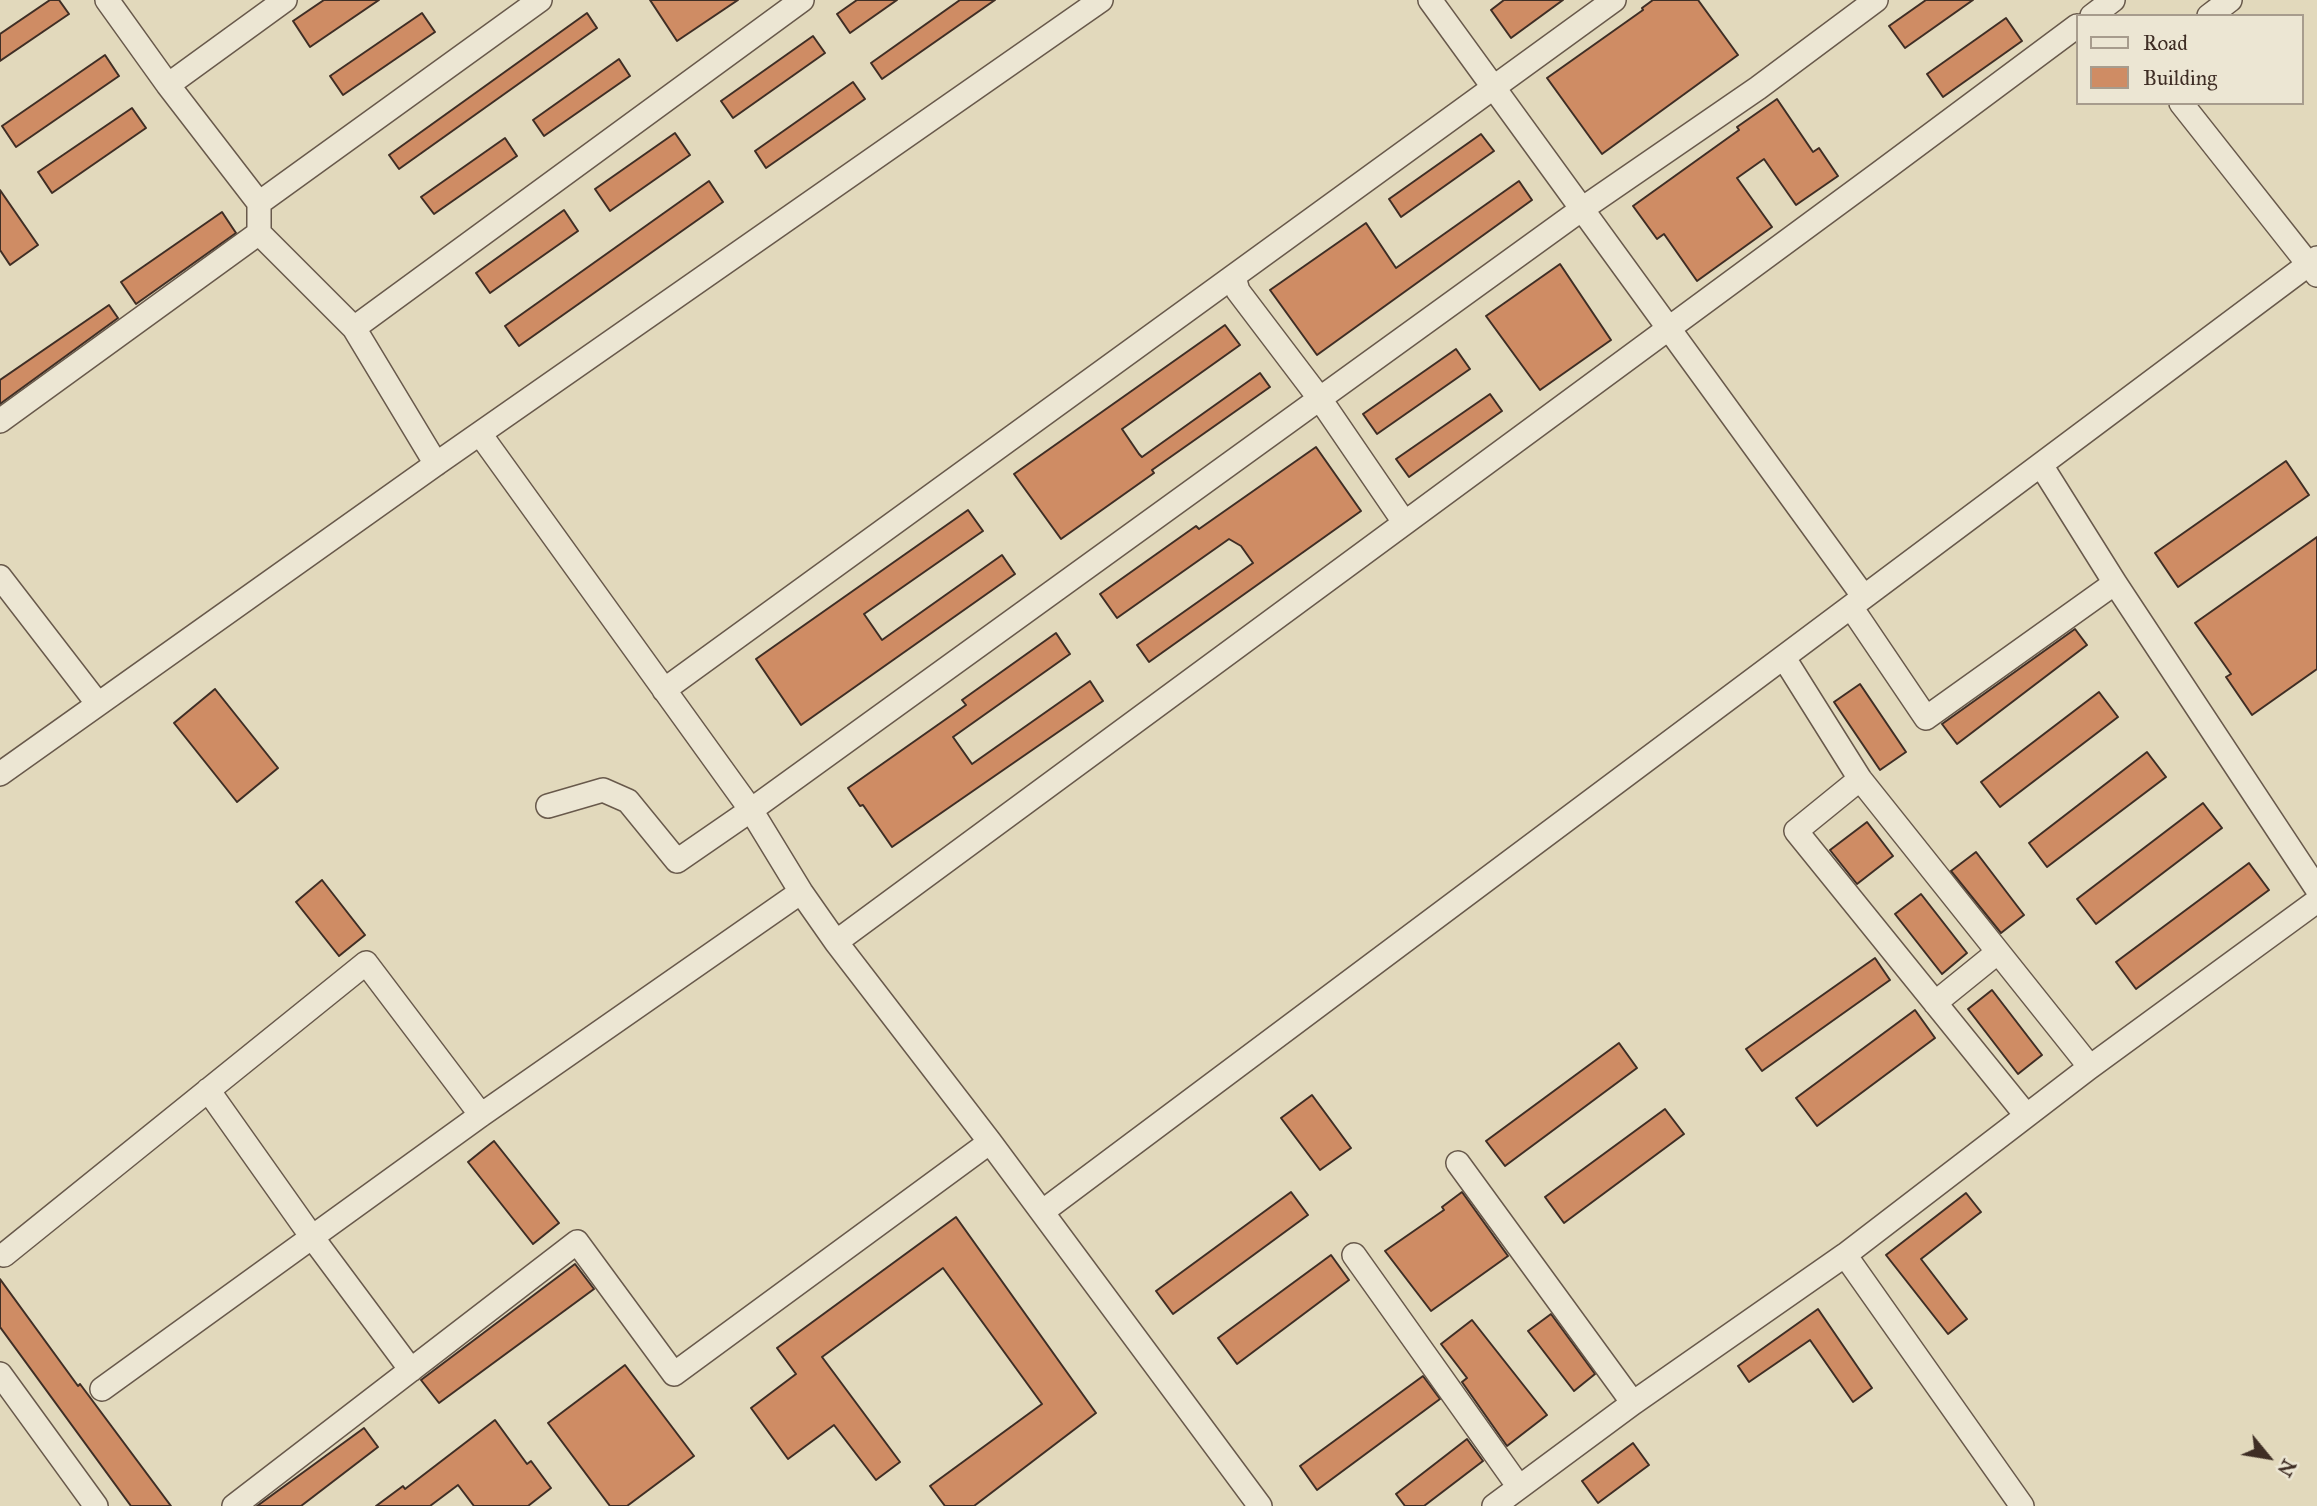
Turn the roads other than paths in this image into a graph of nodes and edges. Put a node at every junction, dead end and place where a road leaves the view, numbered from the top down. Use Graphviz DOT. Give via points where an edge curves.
graph roads {
  1 [pos="107,0"];
  2 [pos="285,0"];
  3 [pos="540,0"];
  4 [pos="802,0"];
  5 [pos="1101,0"];
  6 [pos="1430,0"];
  7 [pos="1614,0"];
  8 [pos="1876,0"];
  9 [pos="2113,0"];
  10 [pos="2230,0"];
  11 [pos="2095,14"];
  12 [pos="2212,14"];
  13 [pos="2076,27"];
  14 [pos="168,85"];
  15 [pos="1493,87"];
  16 [pos="2183,105"];
  17 [pos="259,203"];
  18 [pos="1582,209"];
  19 [pos="259,233"];
  20 [pos="2314,266"];
  21 [pos="1234,276"];
  22 [pos="354,328"];
  23 [pos="1670,330"];
  24 [pos="1320,399"];
  25 [pos="0,421"];
  26 [pos="480,434"];
  27 [pos="436,464"];
  28 [pos="2041,465"];
  29 [pos="1404,522"];
  30 [pos="0,577"];
  31 [pos="2115,583"];
  32 [pos="1858,602"];
  33 [pos="1784,657"];
  34 [pos="664,690"];
  35 [pos="98,704"];
  36 [pos="0,774"];
  37 [pos="1860,779"];
  38 [pos="548,806"];
  39 [pos="751,810"];
  40 [pos="2317,889"];
  41 [pos="801,892"];
  42 [pos="2317,901"];
  43 [pos="836,942"];
  44 [pos="1998,952"];
  45 [pos="1935,1003"];
  46 [pos="2090,1067"];
  47 [pos="208,1090"];
  48 [pos="481,1115"];
  49 [pos="2026,1115"];
  50 [pos="990,1142"];
  51 [pos="1458,1163"];
  52 [pos="1042,1213"];
  53 [pos="312,1237"];
  54 [pos="4,1255"];
  55 [pos="1354,1255"];
  56 [pos="1846,1255"];
  57 [pos="411,1370"];
  58 [pos="0,1374"];
  59 [pos="102,1389"];
  60 [pos="1633,1404"];
  61 [pos="1519,1487"];
  62 [pos="96,1506"];
  63 [pos="234,1506"];
  64 [pos="1260,1506"];
  65 [pos="1494,1506"];
  66 [pos="2021,1506"];
  1 -- 14 [label="street"];
  2 -- 14 [label="street"];
  3 -- 17 [label="street"];
  4 -- 22 [label="street"];
  5 -- 26 [label="street"];
  6 -- 15 [label="street"];
  7 -- 15 [label="street"];
  8 -- 18 [label="street"];
  9 -- 11 [label="street"];
  10 -- 12 [label="street"];
  13 -- 23 [label="street"];
  14 -- 17 [label="street"];
  15 -- 18 [label="street"];
  15 -- 21 [label="street"];
  16 -- 20 [label="street"];
  17 -- 19 [label="street"];
  18 -- 23 [label="street"];
  18 -- 24 [label="street"];
  19 -- 22 [label="street"];
  19 -- 25 [label="street"];
  20 -- 28 [label="street"];
  21 -- 24 [label="street" via="1238,291"];
  21 -- 34 [label="street"];
  22 -- 27 [label="street"];
  23 -- 29 [label="street"];
  23 -- 32 [label="street"];
  24 -- 29 [label="street"];
  24 -- 39 [label="street"];
  26 -- 27 [label="street"];
  26 -- 34 [label="street"];
  27 -- 35 [label="street"];
  28 -- 31 [label="street"];
  28 -- 32 [label="street"];
  29 -- 43 [label="street"];
  30 -- 35 [label="street"];
  31 -- 32 [label="street" via="1926,718"];
  31 -- 40 [label="street"];
  32 -- 33 [label="street"];
  33 -- 37 [label="street"];
  33 -- 52 [label="street"];
  34 -- 39 [label="street"];
  35 -- 36 [label="street"];
  37 -- 44 [label="street"];
  37 -- 45 [label="street" via="1796,831"];
  38 -- 39 [label="street" via="603,790 628,801 677,861"];
  39 -- 41 [label="street"];
  41 -- 43 [label="street"];
  41 -- 48 [label="street"];
  42 -- 46 [label="street"];
  43 -- 50 [label="street"];
  44 -- 45 [label="street"];
  44 -- 46 [label="street"];
  45 -- 49 [label="street"];
  46 -- 49 [label="street"];
  47 -- 48 [label="street" via="366,963"];
  47 -- 53 [label="street"];
  47 -- 54 [label="street"];
  48 -- 53 [label="street"];
  49 -- 56 [label="street"];
  50 -- 52 [label="street"];
  50 -- 57 [label="street" via="674,1374 577,1242"];
  51 -- 60 [label="street"];
  52 -- 64 [label="street"];
  53 -- 57 [label="street"];
  53 -- 59 [label="street"];
  55 -- 61 [label="street"];
  56 -- 60 [label="street"];
  56 -- 66 [label="street"];
  57 -- 63 [label="street"];
  58 -- 62 [label="street"];
  60 -- 61 [label="street"];
  61 -- 65 [label="street"];
}
